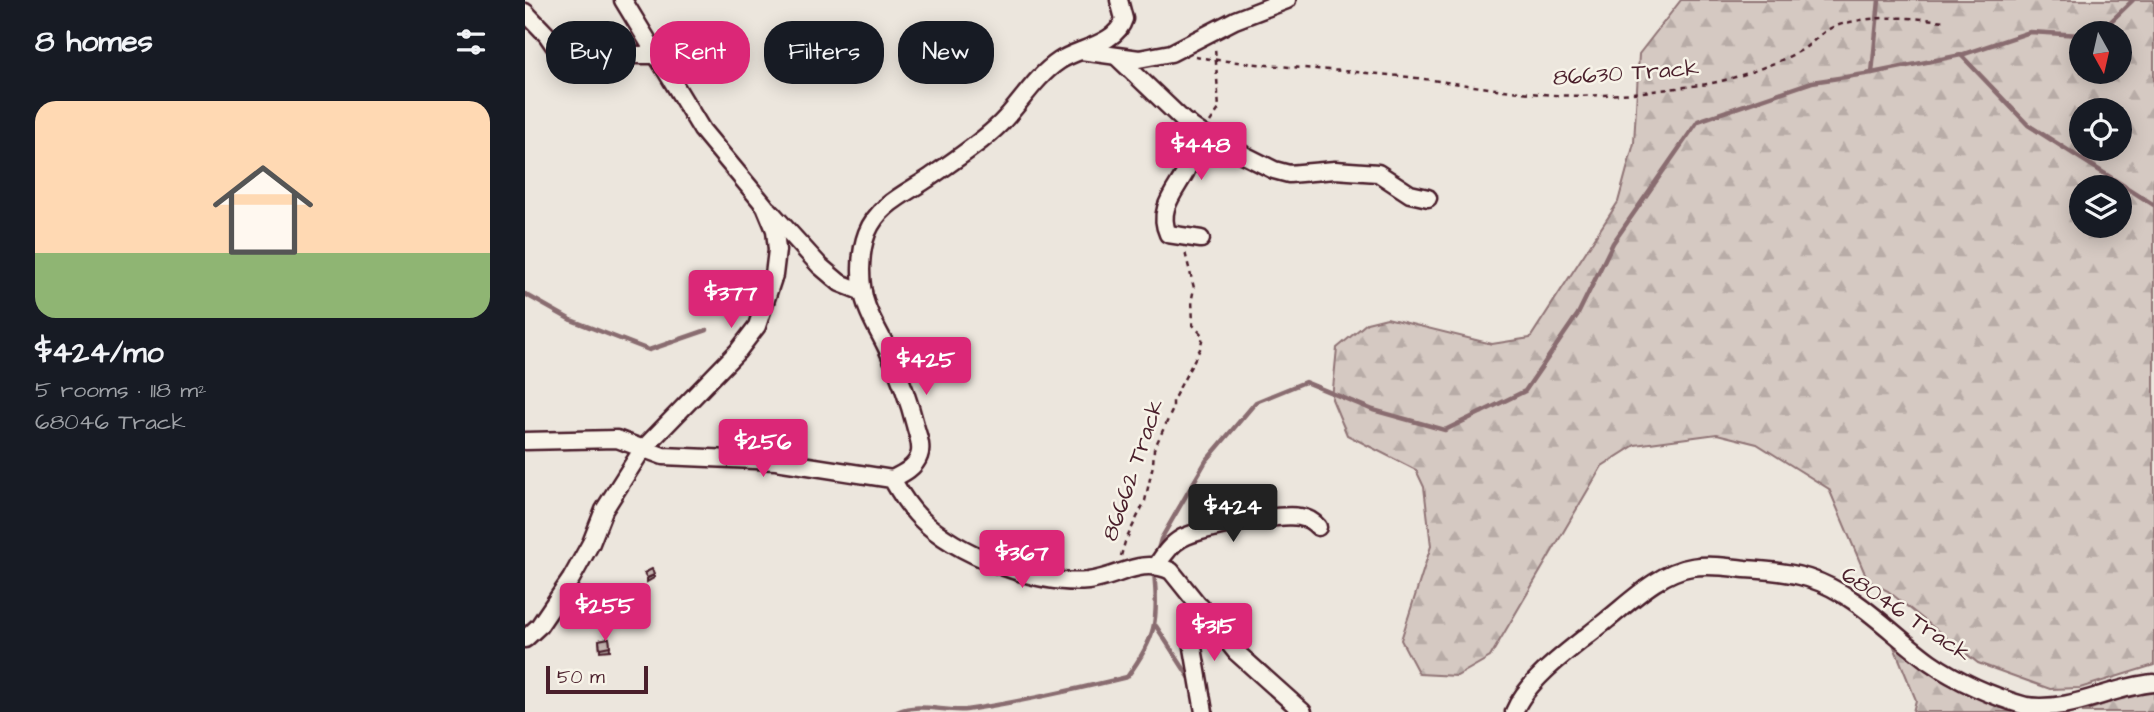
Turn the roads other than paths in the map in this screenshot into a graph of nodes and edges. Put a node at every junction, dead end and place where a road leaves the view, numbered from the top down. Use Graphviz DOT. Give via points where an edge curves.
graph roads {
  1 [pos="623,0"];
  2 [pos="1119,0"];
  3 [pos="1287,0"];
  4 [pos="525,12"];
  5 [pos="650,46"];
  6 [pos="1081,51"];
  7 [pos="650,55"];
  8 [pos="1118,58"];
  9 [pos="673,84"];
  10 [pos="1189,124"];
  11 [pos="1428,198"];
  12 [pos="765,206"];
  13 [pos="1201,239"];
  14 [pos="863,292"];
  15 [pos="525,441"];
  16 [pos="642,450"];
  17 [pos="892,479"];
  18 [pos="1318,527"];
  19 [pos="1157,565"];
  20 [pos="1201,607"];
  21 [pos="525,639"];
  22 [pos="2154,683"];
  23 [pos="1204,712"];
  24 [pos="1303,712"];
  25 [pos="1514,712"];
  1 -- 5 [label="street"];
  2 -- 6 [label="street" via="1122,26"];
  3 -- 8 [label="street" via="1171,53"];
  4 -- 7 [label="street" via="572,64 591,67"];
  6 -- 8 [label="street"];
  6 -- 14 [label="street" via="1050,67 1001,123 876,216 863,252"];
  8 -- 10 [label="street"];
  9 -- 12 [label="street" via="702,130"];
  10 -- 11 [label="street" via="1274,170 1289,174 1370,172 1389,178 1410,194"];
  10 -- 13 [label="street" via="1188,164 1170,195 1165,228 1168,234"];
  12 -- 14 [label="street" via="840,284"];
  12 -- 16 [label="street" via="775,230 775,275 757,326"];
  14 -- 17 [label="street" via="890,354 920,444 913,466"];
  15 -- 16 [label="street" via="617,439"];
  16 -- 17 [label="street" via="663,456 776,461"];
  16 -- 21 [label="street" via="604,510 571,579"];
  17 -- 19 [label="street" via="930,527 988,561 1054,580 1084,581"];
  18 -- 19 [label="street" via="1297,516 1195,533 1172,544"];
  19 -- 20 [label="street" via="1171,571"];
  20 -- 23 [label="street" via="1191,630"];
  20 -- 24 [label="street" via="1236,652"];
  22 -- 25 [label="street, 68046 Track" via="2063,710 2025,706 1932,663 1861,606 1810,578 1779,571 1693,566 1636,596 1532,684"];
}
